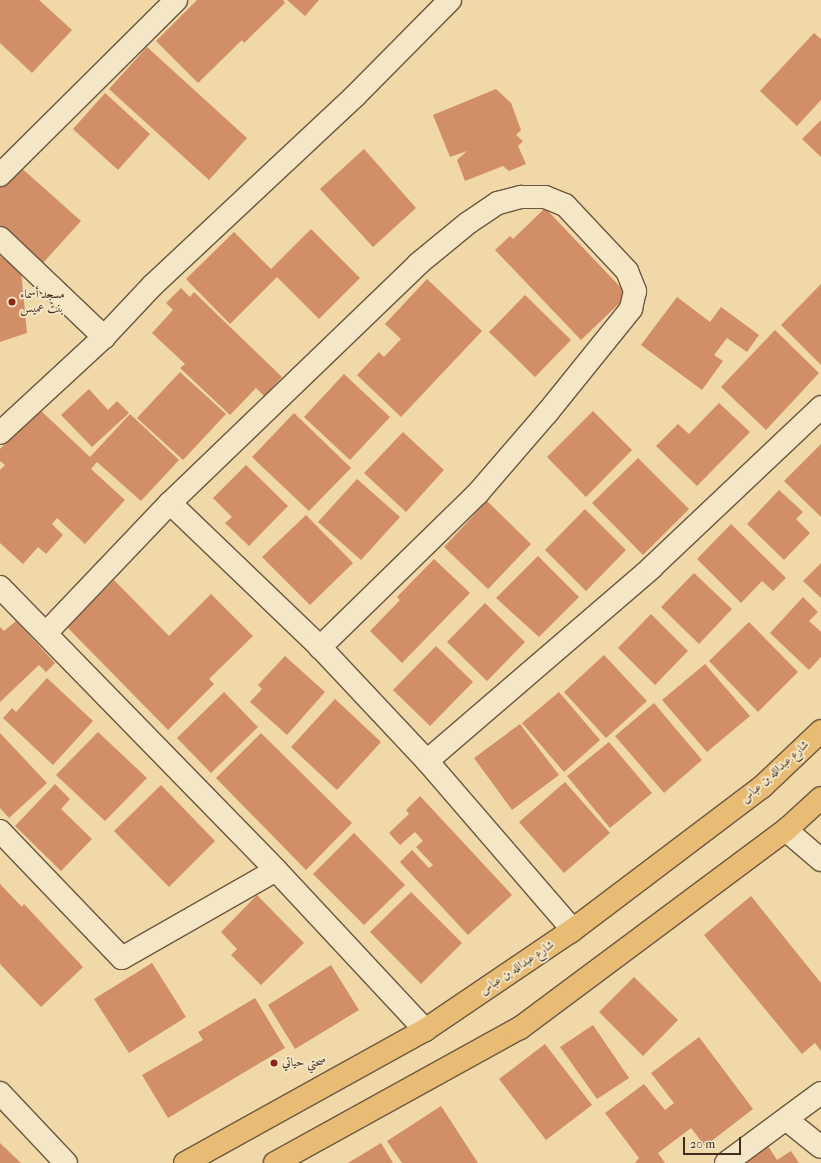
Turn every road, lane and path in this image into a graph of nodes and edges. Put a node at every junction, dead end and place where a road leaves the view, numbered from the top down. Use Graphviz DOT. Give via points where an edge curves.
graph roads {
  1 [pos="176,0"];
  2 [pos="450,0"];
  3 [pos="0,174"];
  4 [pos="0,238"];
  5 [pos="104,337"];
  6 [pos="821,407"];
  7 [pos="0,433"];
  8 [pos="170,502"];
  9 [pos="0,587"];
  10 [pos="46,632"];
  11 [pos="320,647"];
  12 [pos="821,731"];
  13 [pos="428,761"];
  14 [pos="818,806"];
  15 [pos="786,830"];
  16 [pos="0,831"];
  17 [pos="821,860"];
  18 [pos="276,870"];
  19 [pos="573,930"];
  20 [pos="425,1030"];
  21 [pos="0,1093"];
  22 [pos="821,1093"];
  23 [pos="787,1120"];
  24 [pos="821,1147"];
  25 [pos="66,1163"];
  26 [pos="185,1163"];
  27 [pos="275,1163"];
  28 [pos="726,1163"];
  1 -- 3 [label="street"];
  2 -- 5 [label="street" via="355,96 153,285"];
  4 -- 5 [label="street"];
  5 -- 7 [label="street"];
  6 -- 13 [label="street" via="651,568"];
  8 -- 10 [label="street"];
  8 -- 11 [label="street"];
  8 -- 11 [label="street" via="418,264 468,223 498,203 521,197 545,197 565,205 627,271 635,291 630,309 547,413 478,492"];
  9 -- 10 [label="street"];
  10 -- 18 [label="street"];
  11 -- 13 [label="street"];
  12 -- 19 [label="main road, شارع عبدالله بن عباس" via="762,787"];
  13 -- 19 [label="street"];
  14 -- 15 [label="main road"];
  15 -- 17 [label="street"];
  15 -- 27 [label="main road" via="520,1028"];
  16 -- 18 [label="street" via="122,958"];
  18 -- 20 [label="street"];
  19 -- 20 [label="main road, شارع عبدالله بن عباس"];
  20 -- 26 [label="main road, شارع عبدالله بن عباس"];
  21 -- 25 [label="street"];
  22 -- 23 [label="street"];
  23 -- 24 [label="street"];
  23 -- 28 [label="street"];
}
